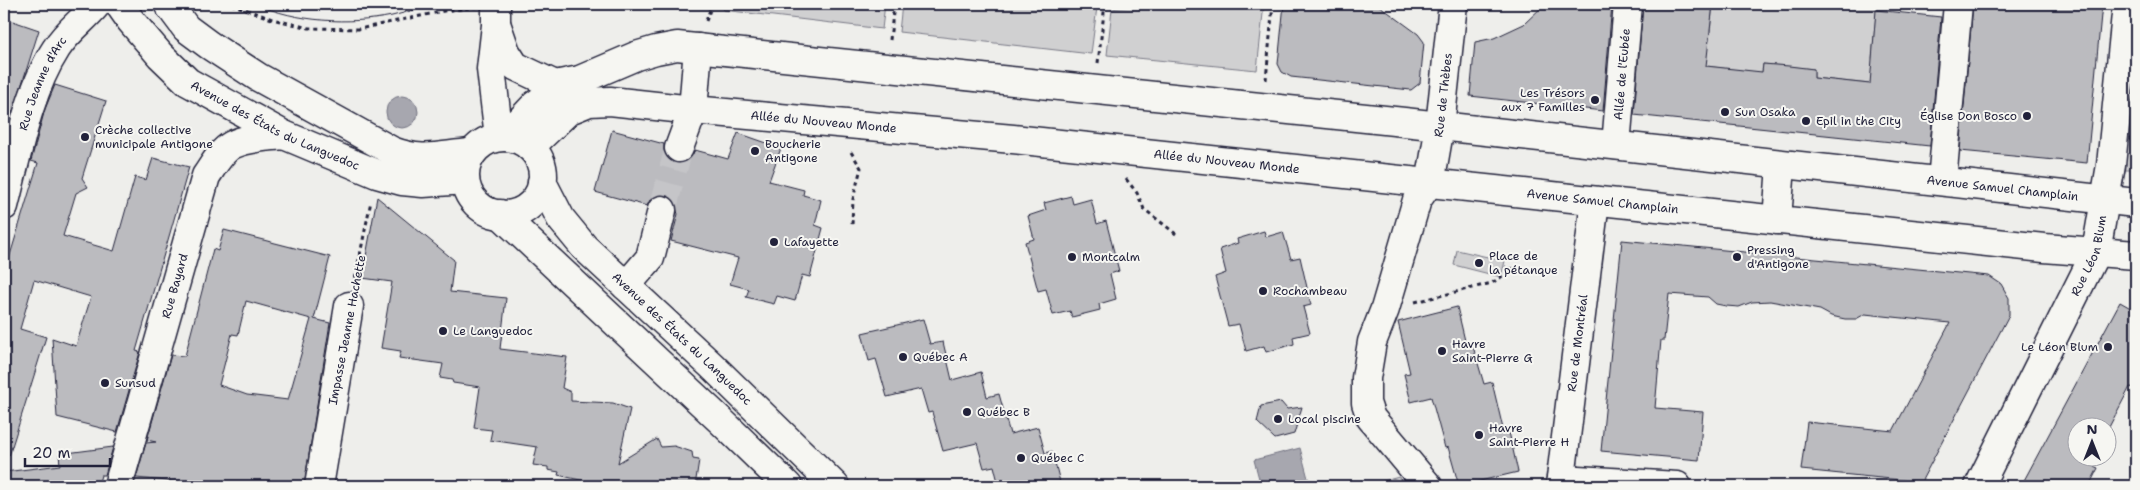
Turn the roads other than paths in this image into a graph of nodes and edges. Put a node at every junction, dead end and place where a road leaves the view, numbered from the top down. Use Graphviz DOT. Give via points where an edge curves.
graph roads {
  1 [pos="97,4"];
  2 [pos="119,4"];
  3 [pos="168,4"];
  4 [pos="1453,4"];
  5 [pos="1628,4"];
  6 [pos="1958,4"];
  7 [pos="2127,4"];
  8 [pos="498,11"];
  9 [pos="698,48"];
  10 [pos="582,80"];
  11 [pos="693,110"];
  12 [pos="1440,126"];
  13 [pos="284,135"];
  14 [pos="502,137"];
  15 [pos="1616,146"];
  16 [pos="530,147"];
  17 [pos="679,148"];
  18 [pos="472,154"];
  19 [pos="1781,165"];
  20 [pos="465,180"];
  21 [pos="1942,181"];
  22 [pos="542,182"];
  23 [pos="1428,184"];
  24 [pos="1595,201"];
  25 [pos="2106,201"];
  26 [pos="2136,203"];
  27 [pos="4,206"];
  28 [pos="662,210"];
  29 [pos="500,214"];
  30 [pos="1777,220"];
  31 [pos="2096,252"];
  32 [pos="2136,255"];
  33 [pos="626,286"];
  34 [pos="349,306"];
  35 [pos="1561,483"];
  36 [pos="118,486"];
  37 [pos="319,486"];
  38 [pos="788,486"];
  39 [pos="836,486"];
  40 [pos="1428,486"];
  41 [pos="1677,486"];
  42 [pos="1979,486"];
  1 -- 27 [label="street, Rue Jeanne d'Arc" via="67,35 46,65"];
  2 -- 13 [label="street, Avenue des États du Languedoc" via="160,55 188,82"];
  3 -- 18 [label="street" via="186,28 250,72 392,151 428,159"];
  4 -- 12 [label="street, Rue de Thèbes"];
  5 -- 15 [label="street, Allée de l'Eubée"];
  6 -- 21 [label="street"];
  7 -- 25 [label="street, Rue Léon Blum"];
  8 -- 10 [label="street" via="506,52 515,66 555,85"];
  8 -- 14 [label="street" via="491,69"];
  9 -- 10 [label="street" via="677,46 656,50"];
  9 -- 11 [label="street"];
  9 -- 12 [label="street"];
  10 -- 14 [label="street" via="554,90"];
  11 -- 16 [label="street, Allée du Nouveau Monde" via="610,101 589,102 569,110"];
  11 -- 17 [label="street"];
  11 -- 23 [label="street, Allée du Nouveau Monde" via="1100,148"];
  12 -- 15 [label="street, Avenue Samuel Champlain"];
  12 -- 23 [label="street, Rue de Thèbes"];
  13 -- 20 [label="street, Avenue des États du Languedoc" via="377,174 402,181"];
  13 -- 36 [label="street, Rue Bayard" via="253,139 232,146 218,158 206,176"];
  14 -- 16 [label="street"];
  14 -- 18 [label="street" via="489,140"];
  15 -- 19 [label="street, Avenue Samuel Champlain"];
  16 -- 22 [label="street" via="538,157"];
  18 -- 20 [label="street"];
  19 -- 21 [label="street, Avenue Samuel Champlain"];
  19 -- 30 [label="street"];
  20 -- 29 [label="street" via="477,203 487,211"];
  21 -- 25 [label="street, Avenue Samuel Champlain"];
  22 -- 29 [label="street" via="539,193 523,210"];
  22 -- 33 [label="street, Avenue des États du Languedoc" via="561,219 584,247"];
  23 -- 24 [label="street, Avenue Samuel Champlain"];
  23 -- 40 [label="street" via="1417,200 1372,342 1366,378 1366,403 1372,418"];
  24 -- 30 [label="street, Avenue Samuel Champlain"];
  24 -- 35 [label="street, Rue de Montréal"];
  25 -- 26 [label="street, Avenue Samuel Champlain"];
  25 -- 31 [label="street, Rue Léon Blum"];
  28 -- 33 [label="street" via="650,258"];
  29 -- 38 [label="street"];
  30 -- 31 [label="street, Avenue Samuel Champlain"];
  31 -- 32 [label="street, Avenue Samuel Champlain"];
  31 -- 42 [label="street, Rue Léon Blum"];
  33 -- 39 [label="street, Avenue des États du Languedoc"];
  34 -- 37 [label="street, Impasse Jeanne Hachette"];
  35 -- 41 [label="street"];
}
